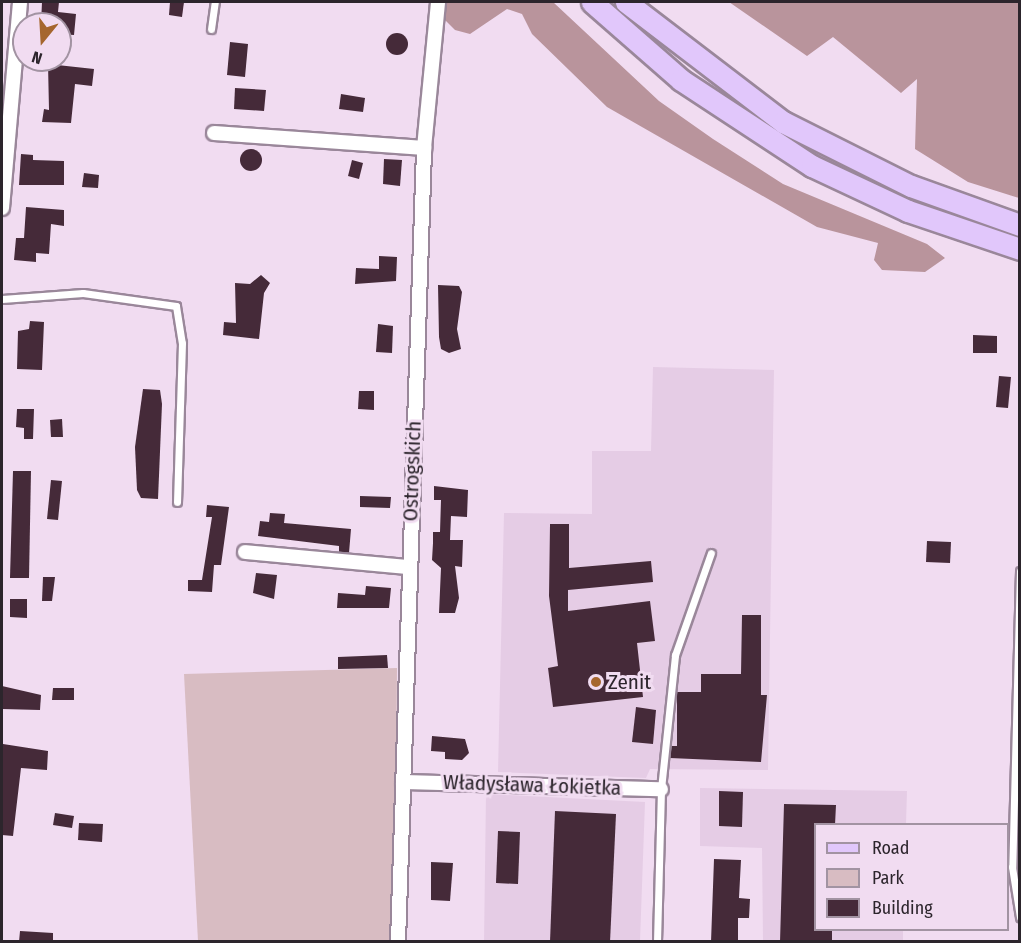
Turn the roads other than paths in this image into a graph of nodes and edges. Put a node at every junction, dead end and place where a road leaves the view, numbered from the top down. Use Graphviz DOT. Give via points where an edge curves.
graph roads {
  1 [pos="20,2"];
  2 [pos="215,2"];
  3 [pos="438,2"];
  4 [pos="592,2"];
  5 [pos="626,2"];
  6 [pos="211,29"];
  7 [pos="8,72"];
  8 [pos="214,133"];
  9 [pos="424,148"];
  10 [pos="2,208"];
  11 [pos="1020,225"];
  12 [pos="1020,249"];
  13 [pos="2,299"];
  14 [pos="177,502"];
  15 [pos="245,552"];
  16 [pos="711,553"];
  17 [pos="408,567"];
  18 [pos="1020,571"];
  19 [pos="403,782"];
  20 [pos="661,789"];
  21 [pos="1020,917"];
  22 [pos="398,942"];
  23 [pos="657,942"];
  1 -- 7 [label="street"];
  2 -- 6 [label="lane"];
  3 -- 9 [label="street, Ostrogskich"];
  4 -- 12 [label="main road" via="681,80 812,166 927,218"];
  5 -- 11 [label="main road" via="783,122 911,186"];
  7 -- 10 [label="street"];
  8 -- 9 [label="street"];
  9 -- 17 [label="street, Ostrogskich"];
  13 -- 14 [label="lane" via="83,292 176,306 182,343"];
  15 -- 17 [label="street"];
  16 -- 20 [label="lane" via="675,656"];
  17 -- 19 [label="street, Ostrogskich"];
  18 -- 21 [label="lane" via="1012,867"];
  19 -- 20 [label="street, Władysława Łokietka"];
  19 -- 22 [label="street, Ostrogskich"];
  20 -- 23 [label="lane"];
}
